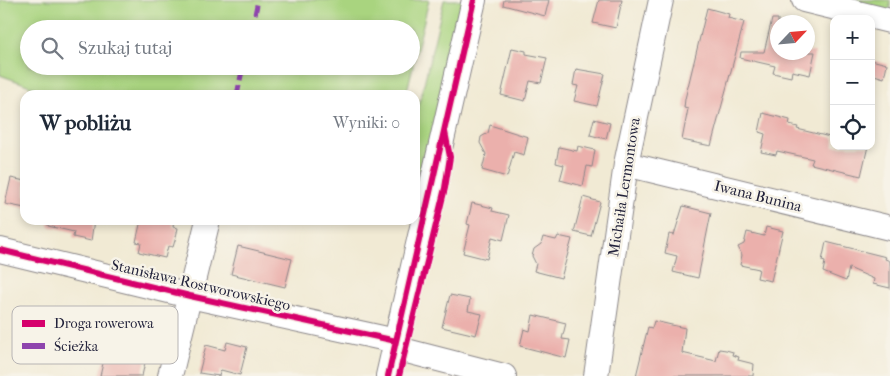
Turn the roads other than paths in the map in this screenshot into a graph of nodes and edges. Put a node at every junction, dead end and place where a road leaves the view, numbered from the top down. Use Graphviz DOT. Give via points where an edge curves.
graph roads {
  1 [pos="474,0"];
  2 [pos="661,0"];
  3 [pos="804,0"];
  4 [pos="890,21"];
  5 [pos="626,164"];
  6 [pos="207,225"];
  7 [pos="890,228"];
  8 [pos="0,250"];
  9 [pos="190,296"];
  10 [pos="178,344"];
  11 [pos="396,344"];
  12 [pos="388,376"];
  13 [pos="504,376"];
  14 [pos="596,376"];
  1 -- 11 [label="street"];
  2 -- 5 [label="street, Michaiła Lermontowa"];
  3 -- 4 [label="street"];
  5 -- 7 [label="street, Iwana Bunina"];
  5 -- 14 [label="street, Michaiła Lermontowa"];
  6 -- 9 [label="street"];
  8 -- 9 [label="street, Stanisława Rostworowskiego"];
  9 -- 10 [label="street"];
  9 -- 11 [label="street, Stanisława Rostworowskiego"];
  11 -- 12 [label="street"];
  11 -- 13 [label="street, Stanisława Rostworowskiego"];
}
